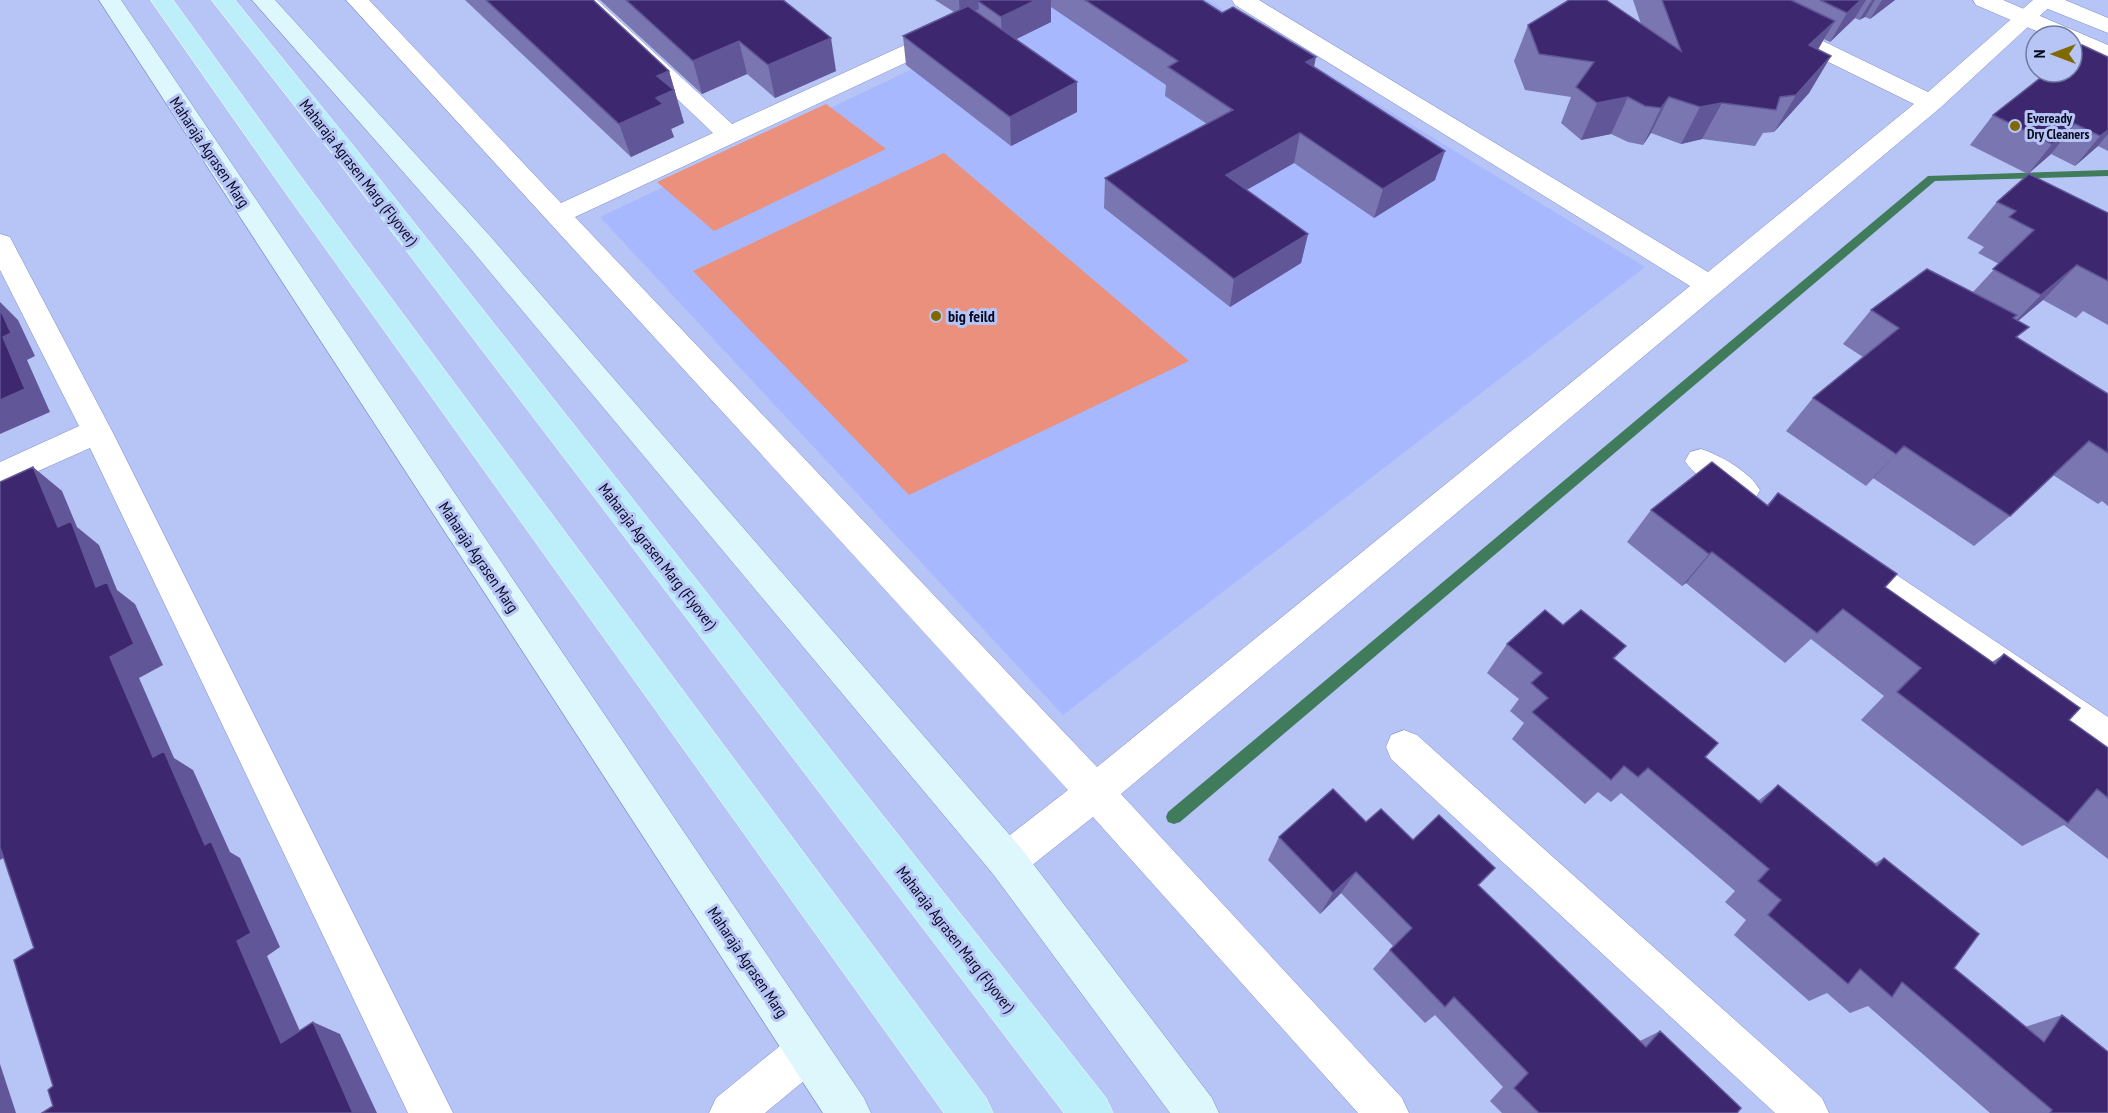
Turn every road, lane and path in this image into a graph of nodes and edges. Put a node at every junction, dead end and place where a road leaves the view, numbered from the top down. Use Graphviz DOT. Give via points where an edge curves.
graph roads {
  1 [pos="110,0"];
  2 [pos="162,0"];
  3 [pos="222,0"];
  4 [pos="263,0"];
  5 [pos="357,0"];
  6 [pos="584,0"];
  7 [pos="1021,0"];
  8 [pos="1243,0"];
  9 [pos="1720,0"];
  10 [pos="1984,0"];
  11 [pos="2039,6"];
  12 [pos="2056,24"];
  13 [pos="2108,26"];
  14 [pos="2084,43"];
  15 [pos="2108,54"];
  16 [pos="1931,103"];
  17 [pos="729,135"];
  18 [pos="557,215"];
  19 [pos="0,243"];
  20 [pos="1709,285"];
  21 [pos="97,431"];
  22 [pos="1701,461"];
  23 [pos="0,476"];
  24 [pos="1770,508"];
  25 [pos="1820,542"];
  26 [pos="2108,737"];
  27 [pos="1404,747"];
  28 [pos="1095,792"];
  29 [pos="1007,861"];
  30 [pos="807,1051"];
  31 [pos="431,1113"];
  32 [pos="731,1113"];
  33 [pos="849,1113"];
  34 [pos="971,1113"];
  35 [pos="1091,1113"];
  36 [pos="1197,1113"];
  37 [pos="1387,1113"];
  38 [pos="1806,1113"];
  1 -- 30 [label="main road, Maharaja Agrasen Marg"];
  2 -- 34 [label="main road"];
  3 -- 35 [label="main road, Maharaja Agrasen Marg (Flyover)" via="357,168"];
  4 -- 29 [label="main road" via="480,242"];
  5 -- 18 [label="street"];
  6 -- 17 [label="street"];
  7 -- 17 [label="street"];
  8 -- 20 [label="street"];
  9 -- 16 [label="street"];
  10 -- 11 [label="street"];
  11 -- 12 [label="street"];
  11 -- 13 [label="street"];
  11 -- 16 [label="street"];
  14 -- 15 [label="street"];
  16 -- 20 [label="street"];
  17 -- 18 [label="street"];
  18 -- 28 [label="street"];
  19 -- 21 [label="street"];
  20 -- 28 [label="street"];
  21 -- 23 [label="street"];
  21 -- 31 [label="street"];
  22 -- 24 [label="street"];
  25 -- 26 [label="street"];
  27 -- 38 [label="street"];
  28 -- 29 [label="street"];
  28 -- 37 [label="street"];
  29 -- 36 [label="main road"];
  30 -- 32 [label="street"];
  30 -- 33 [label="main road, Maharaja Agrasen Marg"];
}
